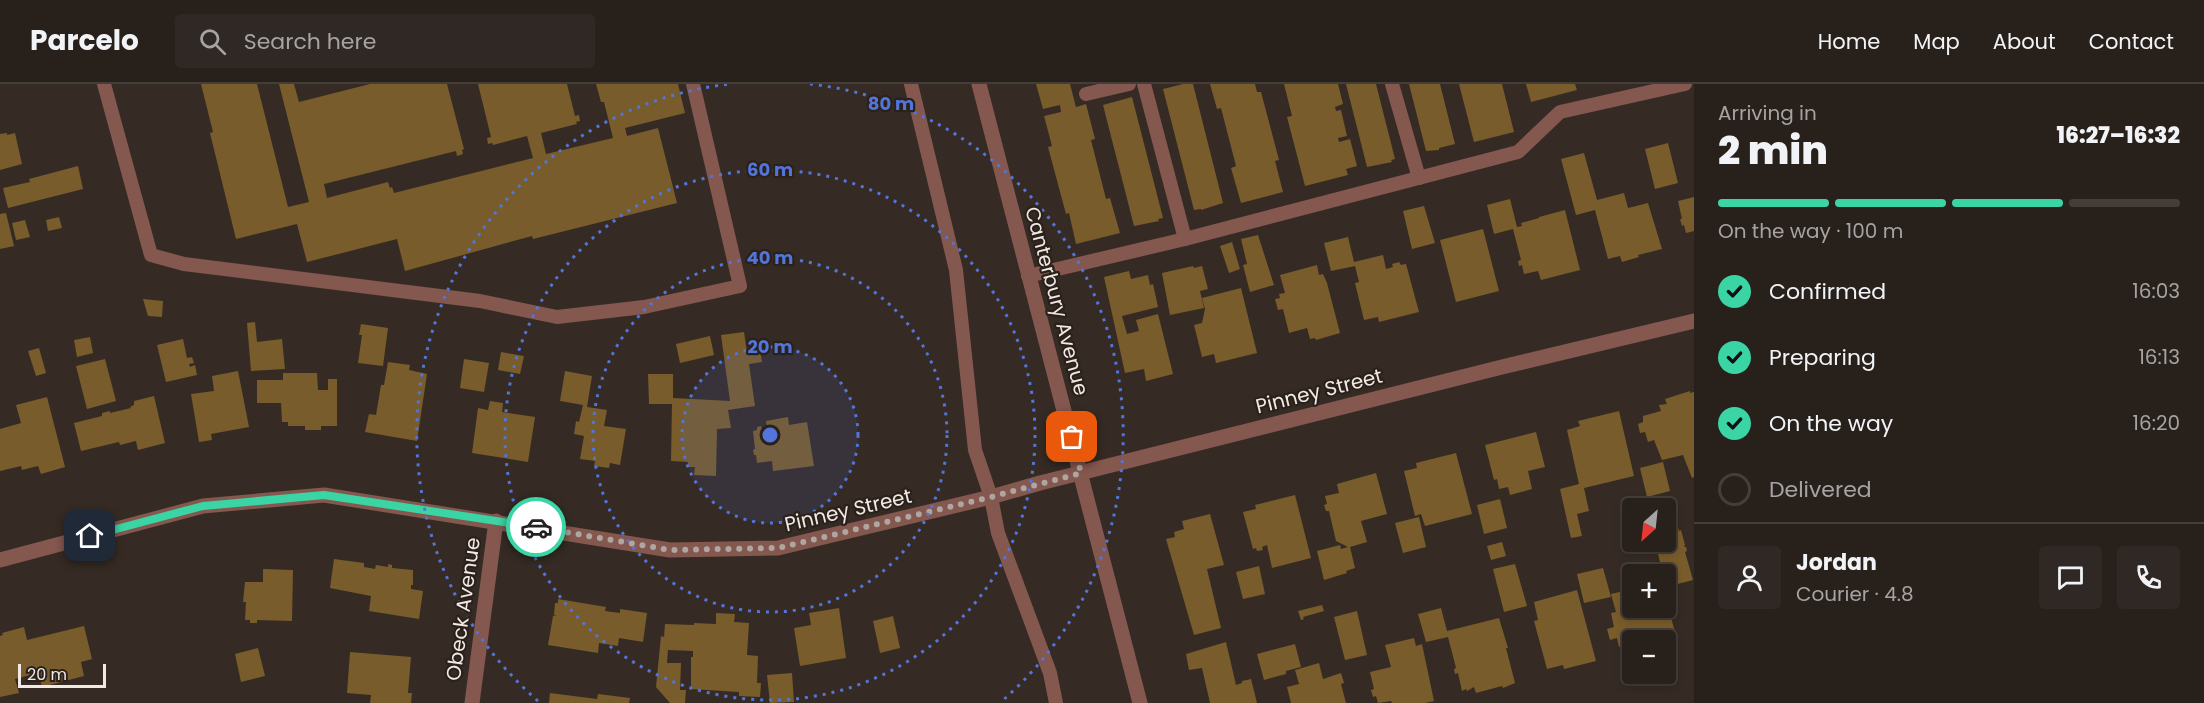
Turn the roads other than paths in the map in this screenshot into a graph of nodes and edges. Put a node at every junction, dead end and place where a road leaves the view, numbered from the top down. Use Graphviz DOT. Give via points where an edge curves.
graph roads {
  1 [pos="104,84"];
  2 [pos="693,84"];
  3 [pos="911,84"];
  4 [pos="979,84"];
  5 [pos="1129,84"];
  6 [pos="1144,84"];
  7 [pos="1392,84"];
  8 [pos="1685,84"];
  9 [pos="1644,88"];
  10 [pos="1086,94"];
  11 [pos="1419,178"];
  12 [pos="1185,239"];
  13 [pos="1028,276"];
  14 [pos="1694,321"];
  15 [pos="1081,473"];
  16 [pos="991,497"];
  17 [pos="496,521"];
  18 [pos="0,560"];
  19 [pos="472,703"];
  20 [pos="1056,703"];
  21 [pos="1140,703"];
  1 -- 2 [label="lane" via="151,255 184,264 480,302 557,317 644,308 740,286"];
  3 -- 16 [label="lane" via="956,270 975,450"];
  4 -- 13 [label="street, Canterbury Avenue"];
  5 -- 10 [label="lane"];
  6 -- 12 [label="lane"];
  7 -- 11 [label="lane"];
  8 -- 9 [label="lane"];
  9 -- 11 [label="lane" via="1560,112 1518,152"];
  11 -- 12 [label="lane"];
  12 -- 13 [label="lane"];
  13 -- 15 [label="street, Canterbury Avenue"];
  14 -- 15 [label="street, Pinney Street"];
  15 -- 16 [label="street, Pinney Street"];
  15 -- 21 [label="street, Canterbury Avenue"];
  16 -- 17 [label="street, Pinney Street" via="778,548 670,550"];
  16 -- 20 [label="lane" via="998,533 1050,673"];
  17 -- 18 [label="street, Pinney Street" via="324,495 203,506"];
  17 -- 19 [label="street, Obeck Avenue"];
}
